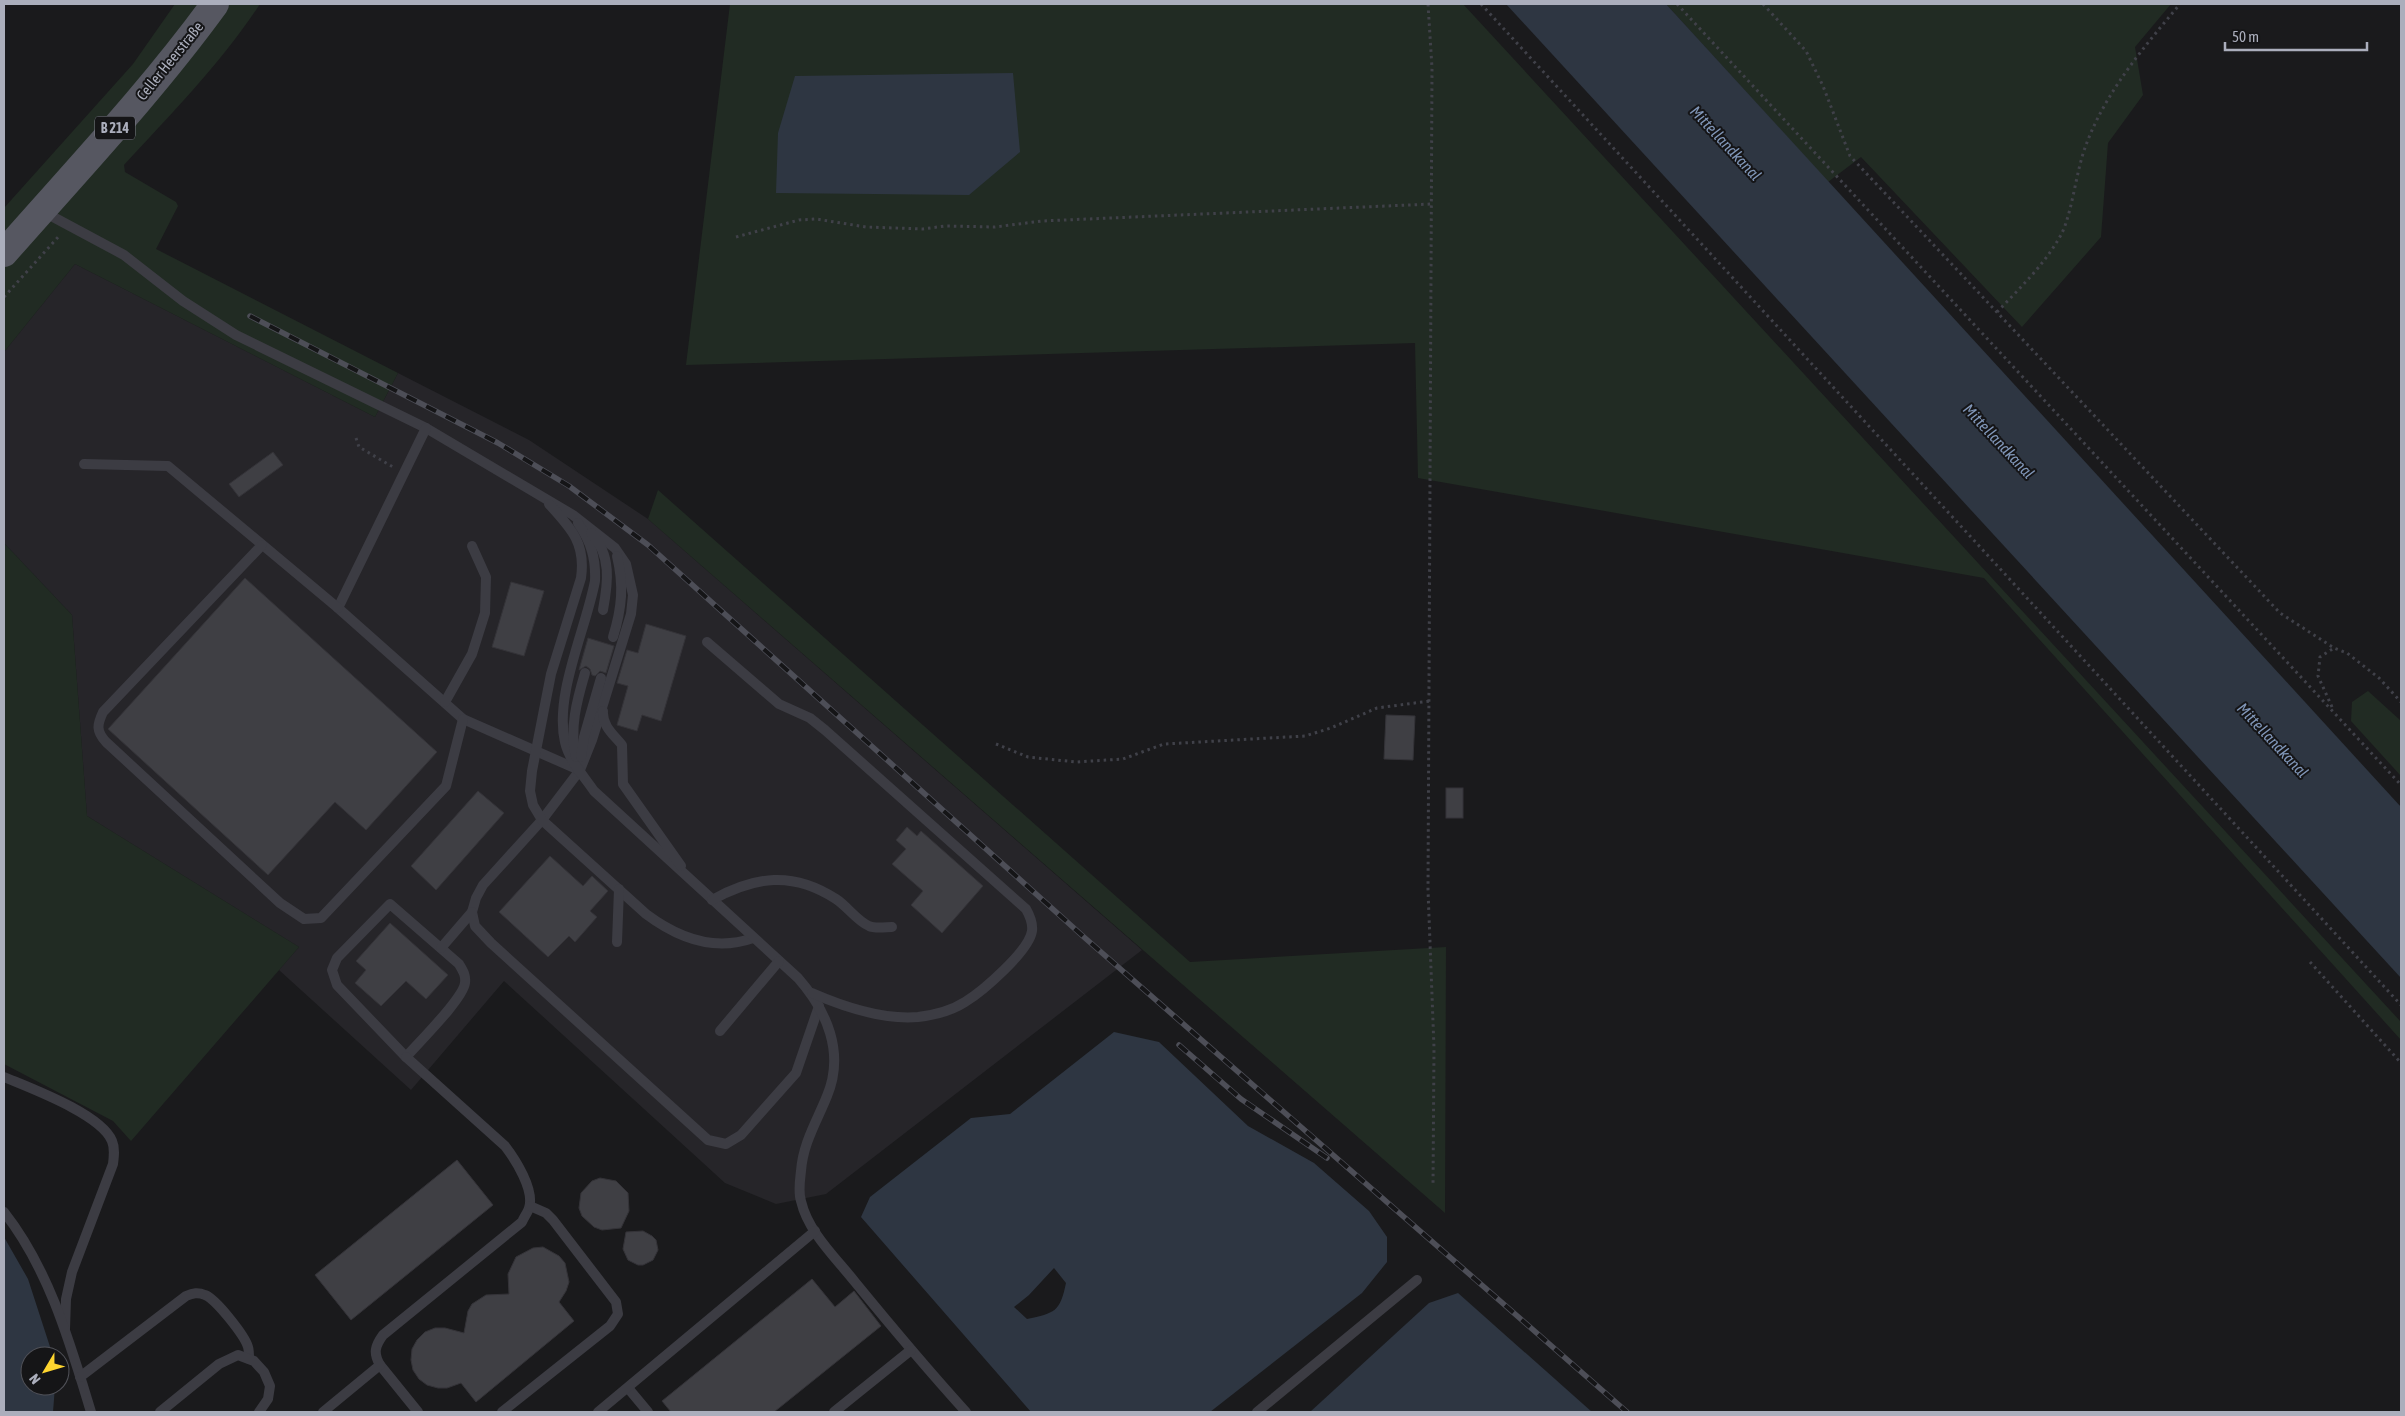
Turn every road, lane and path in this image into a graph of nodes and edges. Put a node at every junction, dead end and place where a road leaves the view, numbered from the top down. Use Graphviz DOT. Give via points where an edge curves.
graph roads {
  1 [pos="215,4"];
  2 [pos="1428,4"];
  3 [pos="1481,4"];
  4 [pos="1677,4"];
  5 [pos="1763,4"];
  6 [pos="2180,4"];
  7 [pos="1432,204"];
  8 [pos="42,210"];
  9 [pos="736,237"];
  10 [pos="4,253"];
  11 [pos="1997,312"];
  12 [pos="426,428"];
  13 [pos="356,438"];
  14 [pos="84,464"];
  15 [pos="404,474"];
  16 [pos="538,492"];
  17 [pos="573,515"];
  18 [pos="262,544"];
  19 [pos="472,546"];
  20 [pos="615,548"];
  21 [pos="338,608"];
  22 [pos="602,610"];
  23 [pos="613,637"];
  24 [pos="707,642"];
  25 [pos="2334,648"];
  26 [pos="585,673"];
  27 [pos="601,678"];
  28 [pos="1430,701"];
  29 [pos="445,702"];
  30 [pos="604,702"];
  31 [pos="2401,702"];
  32 [pos="2333,710"];
  33 [pos="463,719"];
  34 [pos="996,744"];
  35 [pos="535,751"];
  36 [pos="580,770"];
  37 [pos="2401,785"];
  38 [pos="542,820"];
  39 [pos="694,883"];
  40 [pos="618,889"];
  41 [pos="712,900"];
  42 [pos="472,912"];
  43 [pos="892,927"];
  44 [pos="753,938"];
  45 [pos="617,942"];
  46 [pos="441,948"];
  47 [pos="780,961"];
  48 [pos="2310,962"];
  49 [pos="811,992"];
  50 [pos="2401,1005"];
  51 [pos="819,1006"];
  52 [pos="720,1031"];
  53 [pos="406,1057"];
  54 [pos="2401,1063"];
  55 [pos="4,1077"];
  56 [pos="1433,1186"];
  57 [pos="530,1206"];
  58 [pos="4,1212"];
  59 [pos="815,1231"];
  60 [pos="1417,1280"];
  61 [pos="65,1329"];
  62 [pos="911,1350"];
  63 [pos="249,1359"];
  64 [pos="380,1366"];
  65 [pos="80,1377"];
  66 [pos="628,1388"];
  67 [pos="91,1412"];
  68 [pos="160,1412"];
  69 [pos="259,1412"];
  70 [pos="324,1412"];
  71 [pos="418,1412"];
  72 [pos="502,1412"];
  73 [pos="598,1412"];
  74 [pos="648,1412"];
  75 [pos="834,1412"];
  76 [pos="966,1412"];
  77 [pos="1257,1412"];
  1 -- 8 [label="main road, Celler Heerstraße / B 214" via="126,116"];
  2 -- 7 [label="path" via="1432,68"];
  3 -- 50 [label="path"];
  4 -- 32 [label="path"];
  5 -- 11 [label="path" via="1806,51 1850,156"];
  6 -- 11 [label="path" via="2129,65 2105,106 2086,145 2062,232 2036,270"];
  7 -- 9 [label="path" via="923,229 866,227 816,219 799,220"];
  7 -- 28 [label="path"];
  8 -- 10 [label="main road, Celler Heerstraße / B 214"];
  8 -- 12 [label="lane" via="124,255 183,301 236,335"];
  11 -- 25 [label="path" via="2280,613"];
  12 -- 15 [label="lane"];
  12 -- 16 [label="lane"];
  13 -- 15 [label="path" via="358,447"];
  14 -- 18 [label="lane" via="168,466"];
  15 -- 21 [label="lane"];
  16 -- 17 [label="lane"];
  16 -- 35 [label="lane" via="575,535 583,564 551,674"];
  17 -- 20 [label="lane"];
  17 -- 22 [label="lane" via="596,539 607,561 608,583"];
  17 -- 36 [label="lane" via="592,545 596,563 590,606 563,700 565,743"];
  18 -- 21 [label="lane"];
  18 -- 33 [label="lane" via="103,712 97,724 99,734 106,742 280,903 304,919 321,918 446,786"];
  19 -- 29 [label="lane" via="486,577 485,612 472,654"];
  20 -- 23 [label="lane" via="623,594"];
  20 -- 30 [label="lane" via="626,564 633,595 631,614"];
  21 -- 29 [label="lane"];
  24 -- 49 [label="lane" via="779,704 810,718 825,730 1026,909 1031,918 1028,942 1018,954 980,992 937,1014 895,1016 841,1006"];
  25 -- 31 [label="path" via="2364,666"];
  25 -- 32 [label="path" via="2320,657 2318,676"];
  26 -- 36 [label="lane" via="574,720 574,747"];
  27 -- 36 [label="lane" via="584,737"];
  28 -- 34 [label="path" via="1377,708 1305,736 1164,744 1123,759 1076,762 1028,757"];
  28 -- 56 [label="path" via="1428,890 1434,1048"];
  29 -- 33 [label="lane"];
  30 -- 36 [label="lane"];
  30 -- 39 [label="lane" via="603,718 607,728 622,745 623,784"];
  32 -- 37 [label="path"];
  33 -- 35 [label="lane"];
  35 -- 36 [label="lane"];
  35 -- 38 [label="lane" via="530,791 533,805"];
  36 -- 38 [label="lane"];
  36 -- 39 [label="lane" via="594,791"];
  38 -- 40 [label="lane"];
  38 -- 42 [label="lane" via="483,885"];
  39 -- 41 [label="lane"];
  40 -- 44 [label="lane" via="646,914 679,935 718,944 737,944"];
  40 -- 45 [label="lane"];
  41 -- 43 [label="lane" via="740,886 775,878 817,888 870,926"];
  41 -- 44 [label="lane"];
  42 -- 46 [label="lane"];
  42 -- 51 [label="lane" via="475,926 491,943 708,1140 726,1144 741,1135 788,1083 796,1073"];
  44 -- 47 [label="lane"];
  46 -- 53 [label="lane" via="459,964 465,975 465,984 459,997"];
  46 -- 53 [label="lane" via="390,904 337,958 332,970 337,985"];
  47 -- 49 [label="lane"];
  47 -- 52 [label="lane"];
  48 -- 54 [label="path"];
  49 -- 51 [label="lane"];
  51 -- 59 [label="lane" via="830,1029 835,1052 828,1093 802,1157 800,1200"];
  53 -- 57 [label="lane" via="505,1146 518,1163"];
  55 -- 61 [label="lane" via="95,1121 112,1140 113,1164 72,1272 66,1299"];
  57 -- 64 [label="lane" via="522,1222 383,1335 376,1344 375,1356"];
  57 -- 72 [label="lane" via="553,1220 616,1302 618,1314 610,1326"];
  58 -- 61 [label="lane" via="30,1253"];
  59 -- 62 [label="lane"];
  59 -- 66 [label="lane"];
  60 -- 77 [label="lane"];
  61 -- 65 [label="lane"];
  62 -- 75 [label="lane"];
  62 -- 76 [label="lane"];
  63 -- 65 [label="lane" via="248,1347 242,1336 216,1302 195,1292"];
  63 -- 68 [label="lane" via="238,1355 219,1364"];
  63 -- 69 [label="lane" via="264,1372 270,1386 268,1399"];
  64 -- 70 [label="lane"];
  64 -- 71 [label="lane"];
  65 -- 67 [label="lane"];
  66 -- 73 [label="lane"];
  66 -- 74 [label="lane"];
}
